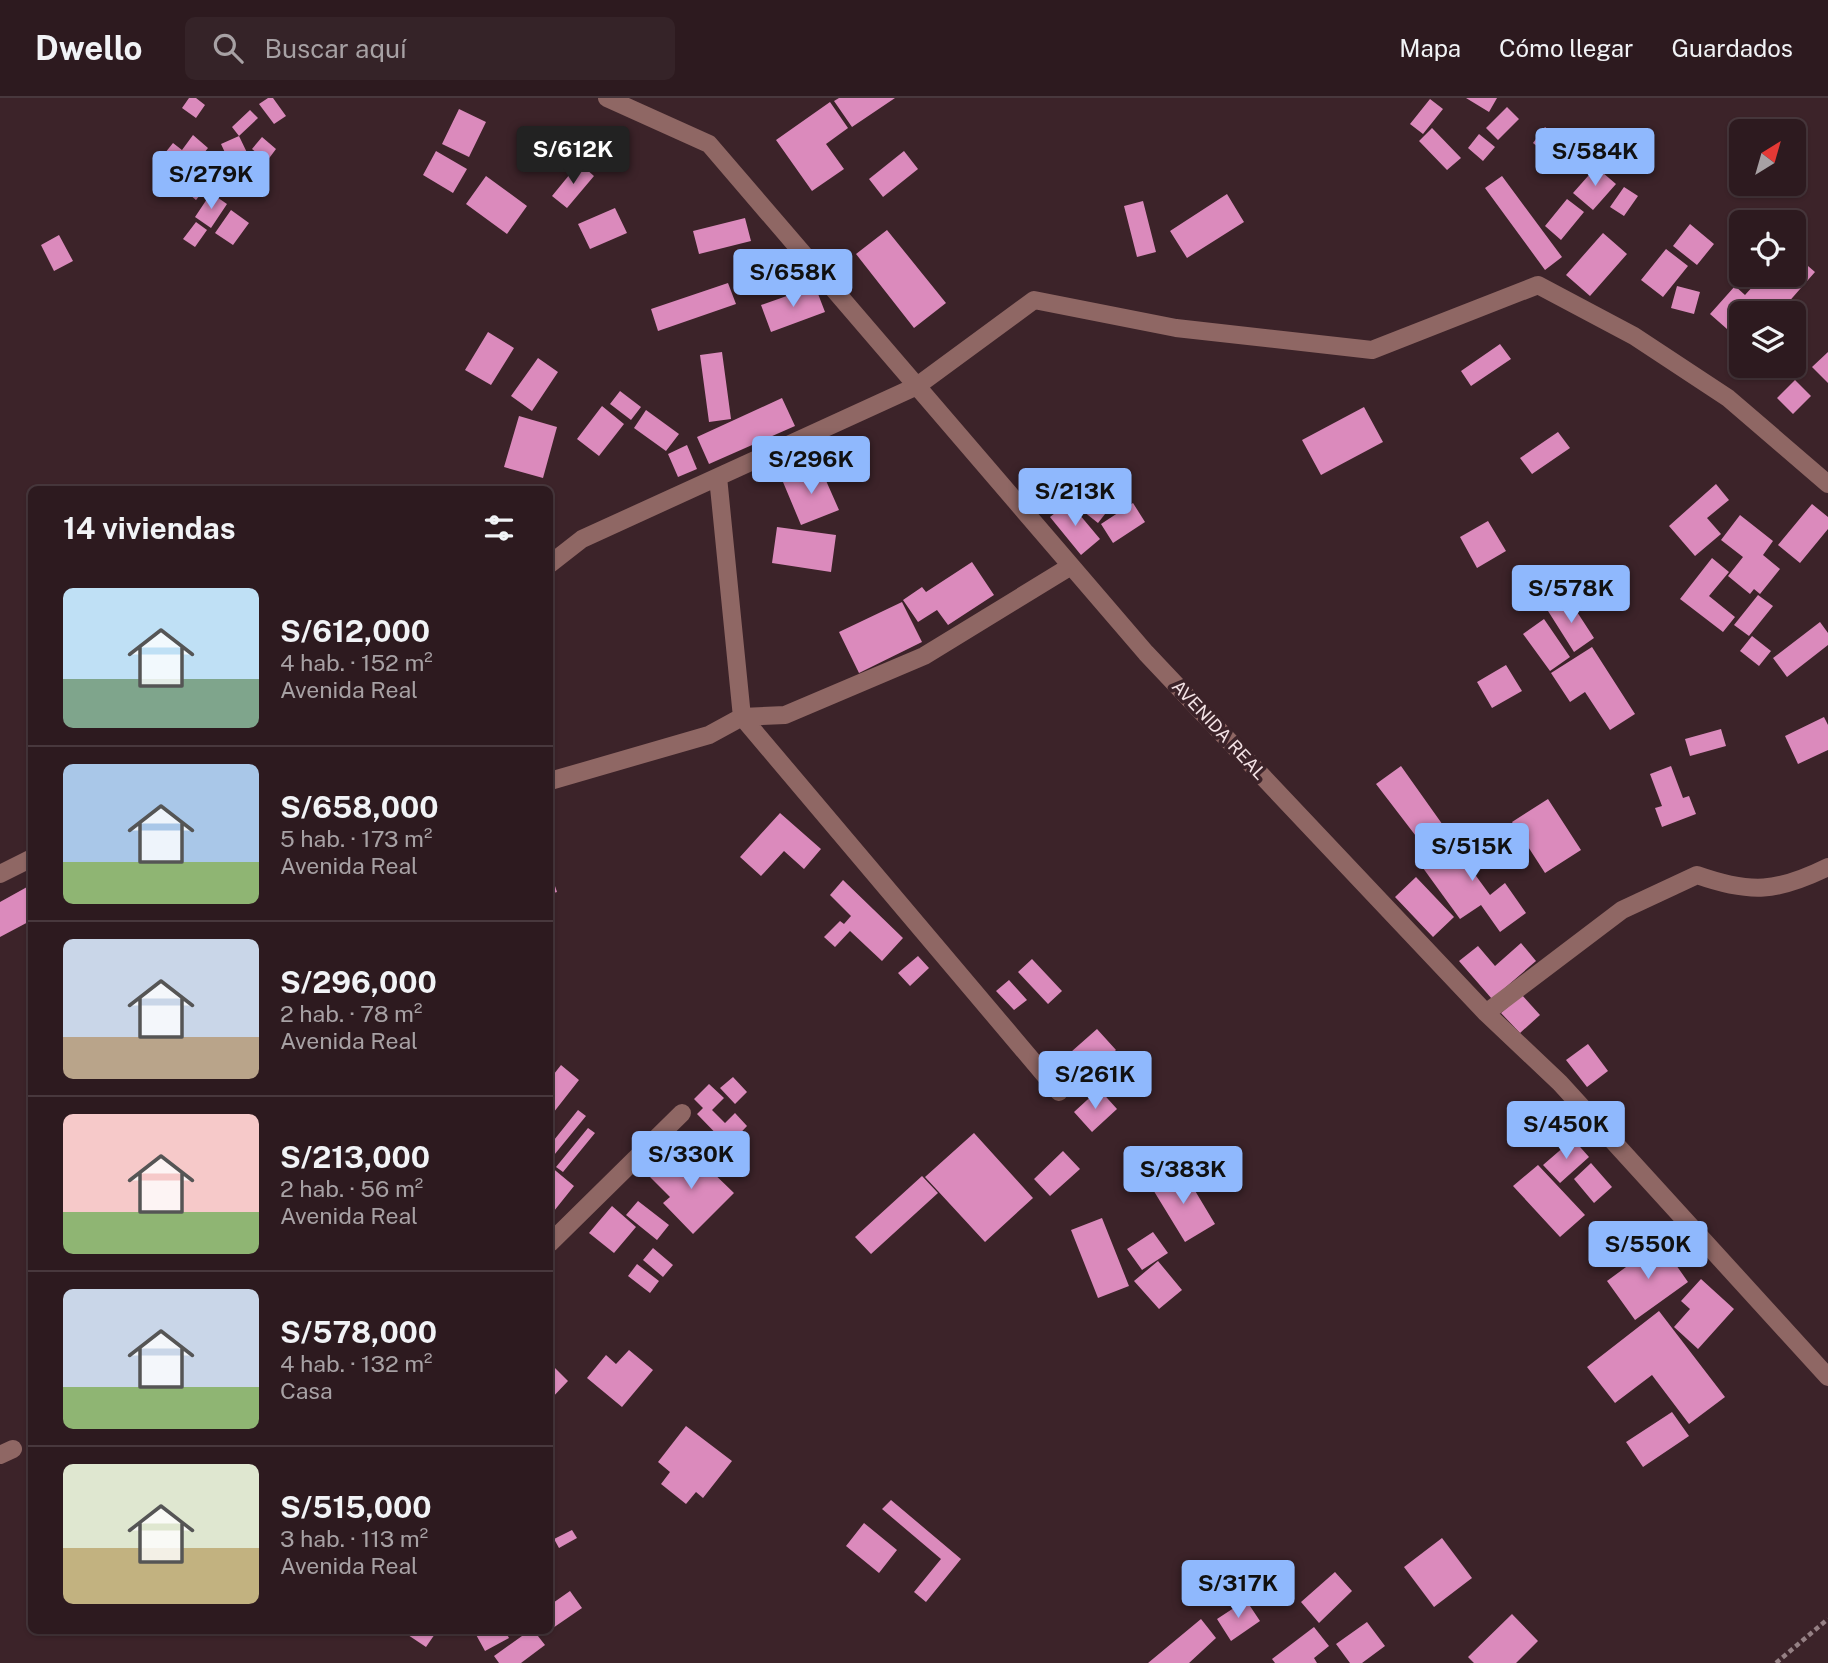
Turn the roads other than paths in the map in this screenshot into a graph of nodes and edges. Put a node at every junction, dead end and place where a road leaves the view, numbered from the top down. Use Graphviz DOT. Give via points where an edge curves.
graph roads {
  1 [pos="607,98"];
  2 [pos="917,386"];
  3 [pos="718,477"];
  4 [pos="1828,484"];
  5 [pos="553,562"];
  6 [pos="1071,566"];
  7 [pos="742,717"];
  8 [pos="553,779"];
  9 [pos="28,860"];
  10 [pos="1828,867"];
  11 [pos="0,874"];
  12 [pos="1486,1013"];
  13 [pos="1059,1092"];
  14 [pos="682,1113"];
  15 [pos="553,1240"];
  16 [pos="1828,1377"];
  1 -- 2 [label="street, AVENIDA REAL" via="709,144"];
  2 -- 3 [label="street"];
  2 -- 4 [label="street" via="1034,300 1176,328 1371,350 1538,285 1634,337 1728,398"];
  2 -- 6 [label="street, AVENIDA REAL"];
  3 -- 5 [label="street" via="582,540"];
  3 -- 7 [label="street"];
  6 -- 7 [label="street" via="924,656 785,715"];
  6 -- 12 [label="street, AVENIDA REAL" via="1146,653"];
  7 -- 8 [label="street" via="709,735"];
  7 -- 13 [label="street"];
  9 -- 11 [label="street"];
  10 -- 12 [label="street" via="1793,884 1736,889 1697,875 1622,910"];
  12 -- 16 [label="street, AVENIDA REAL" via="1560,1083"];
  14 -- 15 [label="street"];
}
